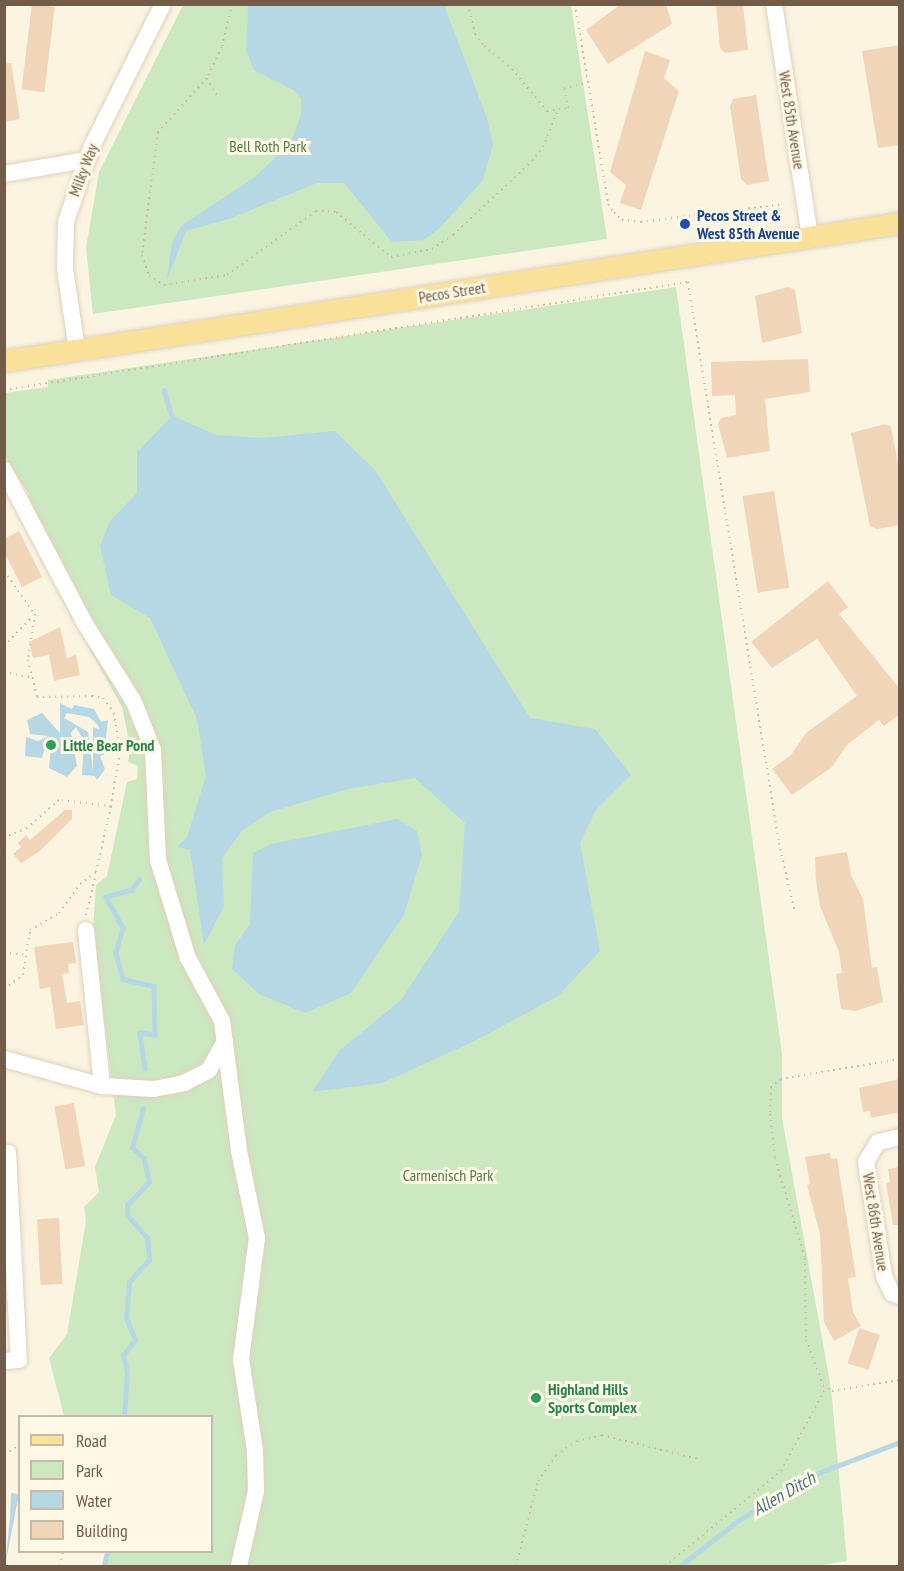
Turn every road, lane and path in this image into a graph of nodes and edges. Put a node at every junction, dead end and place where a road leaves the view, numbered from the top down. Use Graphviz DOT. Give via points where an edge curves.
graph roads {
  1 [pos="163,4"];
  2 [pos="232,4"];
  3 [pos="468,4"];
  4 [pos="575,4"];
  5 [pos="774,4"];
  6 [pos="207,78"];
  7 [pos="588,83"];
  8 [pos="217,96"];
  9 [pos="557,113"];
  10 [pos="86,160"];
  11 [pos="4,174"];
  12 [pos="784,204"];
  13 [pos="899,223"];
  14 [pos="900,227"];
  15 [pos="810,237"];
  16 [pos="77,350"];
  17 [pos="4,361"];
  18 [pos="4,390"];
  19 [pos="4,470"];
  20 [pos="4,571"];
  21 [pos="6,577"];
  22 [pos="35,614"];
  23 [pos="4,646"];
  24 [pos="4,672"];
  25 [pos="30,677"];
  26 [pos="111,806"];
  27 [pos="5,837"];
  28 [pos="96,872"];
  29 [pos="794,909"];
  30 [pos="86,930"];
  31 [pos="4,953"];
  32 [pos="28,955"];
  33 [pos="4,989"];
  34 [pos="225,1041"];
  35 [pos="8,1056"];
  36 [pos="900,1059"];
  37 [pos="102,1086"];
  38 [pos="900,1137"];
  39 [pos="4,1153"];
  40 [pos="896,1295"];
  41 [pos="4,1361"];
  42 [pos="900,1380"];
  43 [pos="826,1387"];
  44 [pos="18,1446"];
  45 [pos="4,1454"];
  46 [pos="698,1459"];
  47 [pos="239,1566"];
  48 [pos="516,1566"];
  49 [pos="665,1566"];
  1 -- 10 [label="street, Milky Way"];
  2 -- 6 [label="path" via="222,47"];
  3 -- 7 [label="path" via="475,34 512,69 547,111 568,108 564,88"];
  4 -- 7 [label="path"];
  5 -- 15 [label="street, West 85th Avenue"];
  6 -- 8 [label="path"];
  6 -- 9 [label="path" via="167,118 158,132 151,165 142,255 149,275 164,285 227,275 316,211 336,212 391,257 432,249 453,235 532,161 543,147"];
  7 -- 12 [label="path" via="608,204 622,220 641,222"];
  10 -- 11 [label="street"];
  10 -- 16 [label="street, Milky Way" via="66,222 64,246"];
  13 -- 14 [label="street"];
  13 -- 15 [label="main road, Pecos Street"];
  15 -- 16 [label="main road, Pecos Street"];
  16 -- 17 [label="main road, Pecos Street"];
  18 -- 29 [label="path" via="688,282 779,843"];
  19 -- 34 [label="street" via="84,622 134,702 153,750 158,860 188,958 222,1021"];
  20 -- 21 [label="path"];
  21 -- 22 [label="path"];
  22 -- 23 [label="path"];
  22 -- 25 [label="path" via="28,636"];
  24 -- 25 [label="path"];
  25 -- 26 [label="path" via="37,697 103,698 114,713 120,753"];
  26 -- 27 [label="path" via="59,800 27,828"];
  26 -- 28 [label="path"];
  28 -- 30 [label="path" via="86,907"];
  28 -- 32 [label="path" via="80,884 59,913 30,930"];
  30 -- 37 [label="street"];
  31 -- 32 [label="path"];
  32 -- 33 [label="path" via="23,975"];
  34 -- 37 [label="street" via="209,1070 184,1083 154,1089"];
  34 -- 47 [label="street" via="238,1151 257,1238 241,1359 255,1450 256,1491"];
  35 -- 37 [label="street"];
  36 -- 43 [label="path" via="781,1079 771,1087 775,1158 806,1258 806,1340"];
  38 -- 40 [label="street, West 86th Avenue" via="878,1142 870,1151 867,1176 884,1276"];
  39 -- 41 [label="street" via="8,1153 19,1360"];
  42 -- 43 [label="path" via="832,1391"];
  43 -- 49 [label="path" via="781,1471"];
  44 -- 45 [label="path"];
  46 -- 48 [label="path" via="603,1435 578,1441 556,1455 538,1481"];
}
